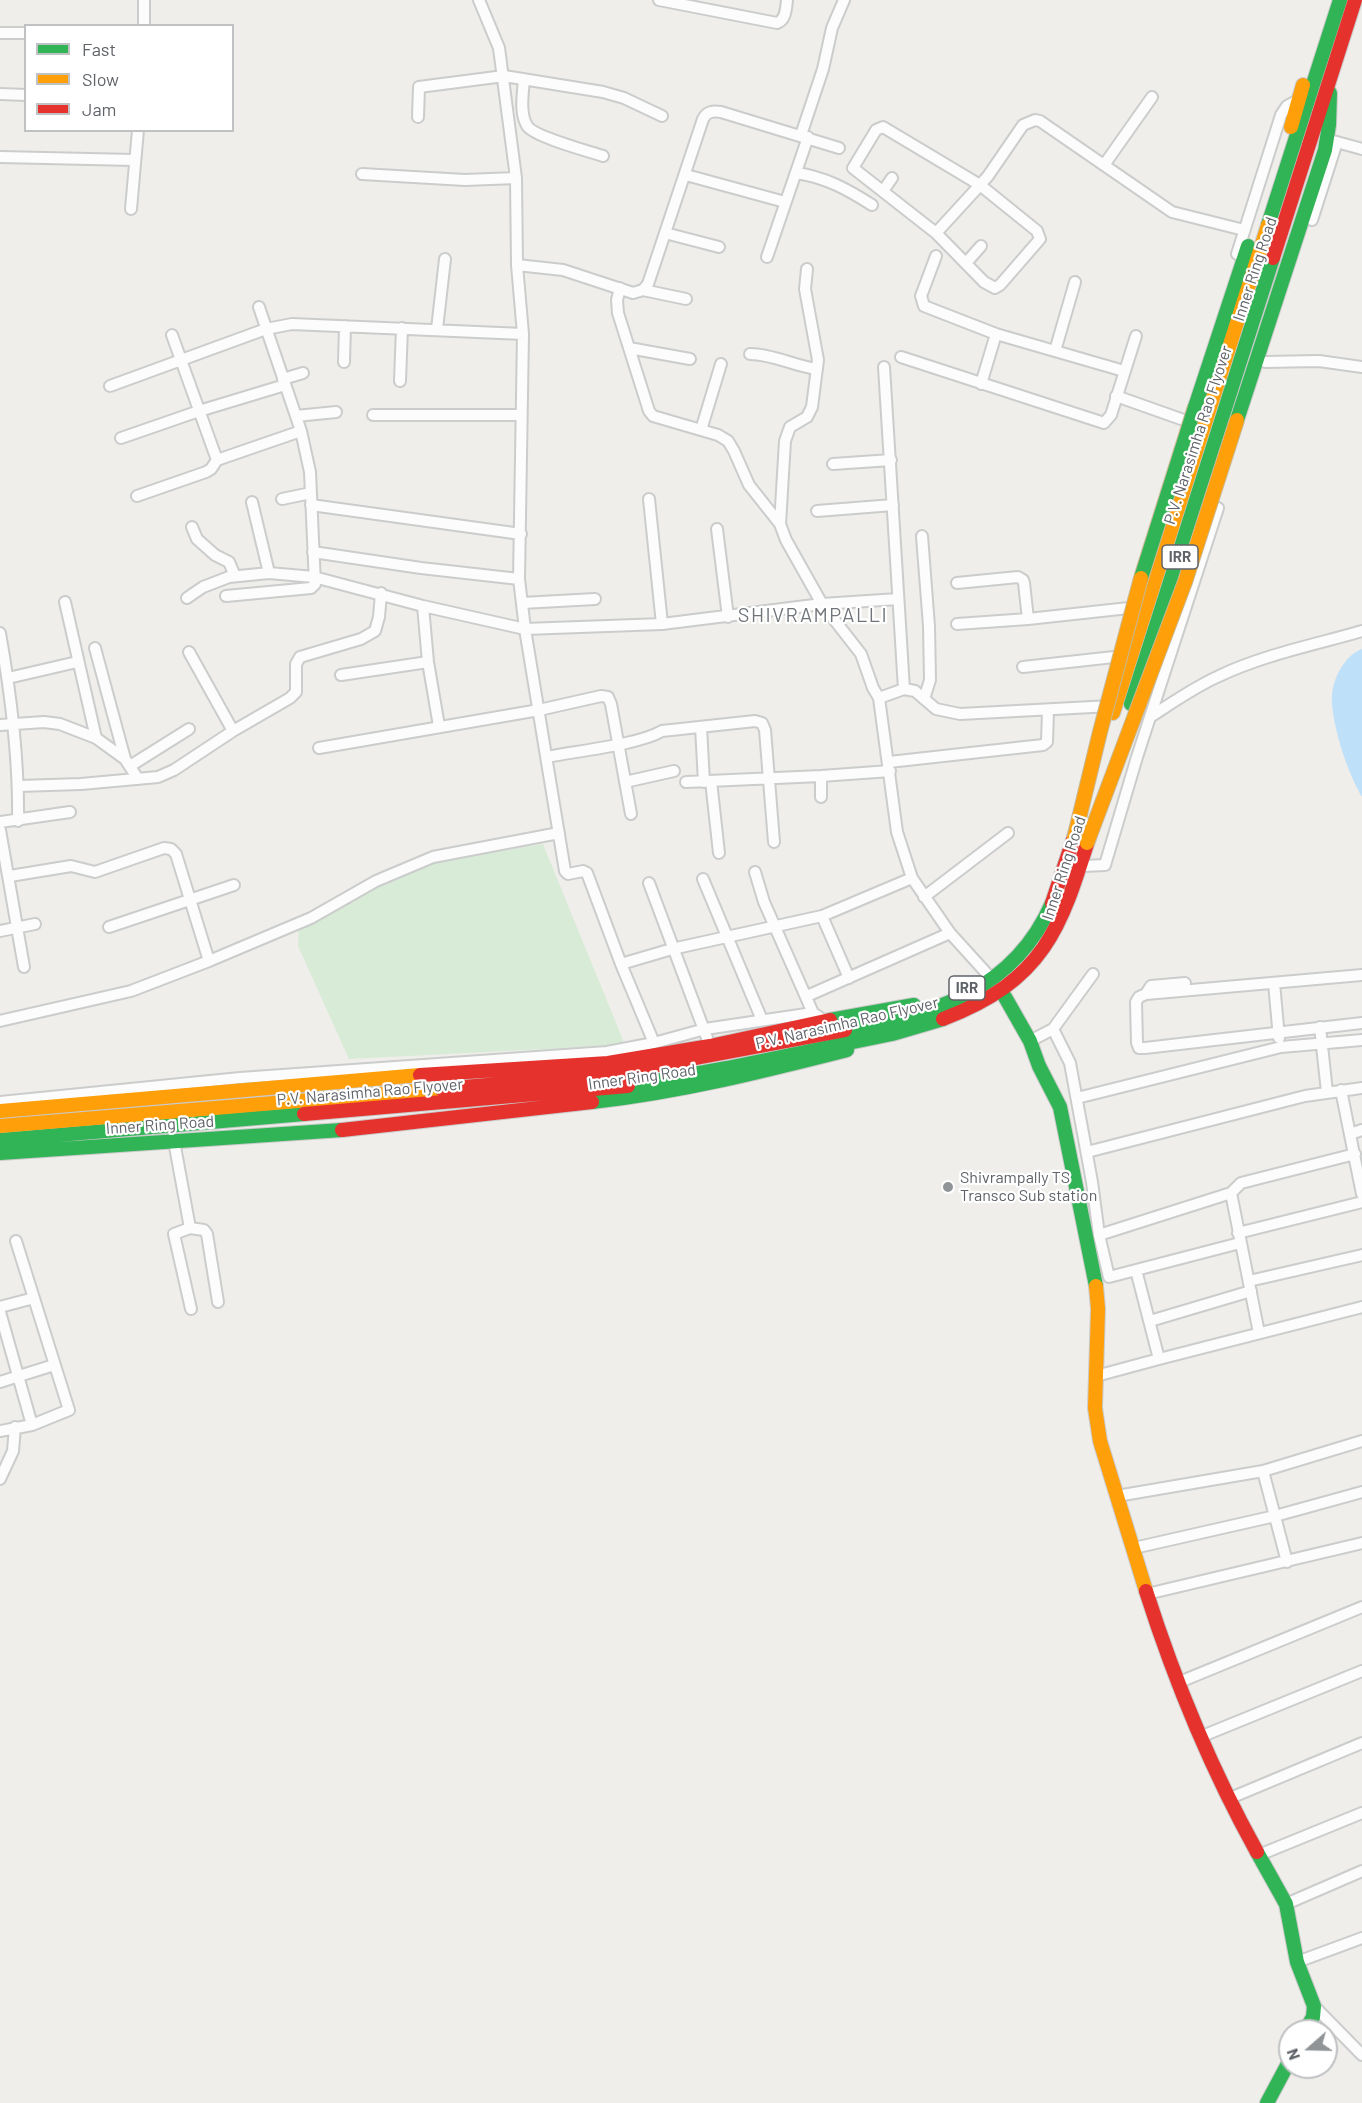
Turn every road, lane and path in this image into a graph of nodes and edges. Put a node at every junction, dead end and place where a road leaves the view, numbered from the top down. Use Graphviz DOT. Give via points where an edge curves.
graph roads {
  1 [pos="144,0"];
  2 [pos="480,0"];
  3 [pos="659,0"];
  4 [pos="787,0"];
  5 [pos="844,0"];
  6 [pos="1329,0"];
  7 [pos="1340,0"];
  8 [pos="1355,0"];
  9 [pos="1360,0"];
  10 [pos="144,24"];
  11 [pos="0,33"];
  12 [pos="24,33"];
  13 [pos="504,76"];
  14 [pos="524,79"];
  15 [pos="1303,85"];
  16 [pos="1330,93"];
  17 [pos="0,94"];
  18 [pos="24,96"];
  19 [pos="1152,98"];
  20 [pos="1296,101"];
  21 [pos="662,116"];
  22 [pos="418,117"];
  23 [pos="138,132"];
  24 [pos="804,136"];
  25 [pos="1332,140"];
  26 [pos="839,148"];
  27 [pos="1362,149"];
  28 [pos="0,156"];
  29 [pos="603,156"];
  30 [pos="134,160"];
  31 [pos="1104,165"];
  32 [pos="796,173"];
  33 [pos="362,174"];
  34 [pos="686,175"];
  35 [pos="516,178"];
  36 [pos="892,178"];
  37 [pos="980,185"];
  38 [pos="883,191"];
  39 [pos="786,202"];
  40 [pos="872,205"];
  41 [pos="130,209"];
  42 [pos="1244,231"];
  43 [pos="665,233"];
  44 [pos="936,233"];
  45 [pos="981,246"];
  46 [pos="719,247"];
  47 [pos="936,256"];
  48 [pos="767,257"];
  49 [pos="445,259"];
  50 [pos="966,263"];
  51 [pos="517,265"];
  52 [pos="807,270"];
  53 [pos="1075,282"];
  54 [pos="620,288"];
  55 [pos="643,290"];
  56 [pos="686,299"];
  57 [pos="259,307"];
  58 [pos="345,326"];
  59 [pos="266,328"];
  60 [pos="402,328"];
  61 [pos="437,329"];
  62 [pos="523,334"];
  63 [pos="996,334"];
  64 [pos="172,335"];
  65 [pos="1136,336"];
  66 [pos="628,348"];
  67 [pos="1055,351"];
  68 [pos="750,354"];
  69 [pos="901,357"];
  70 [pos="690,359"];
  71 [pos="180,360"];
  72 [pos="344,362"];
  73 [pos="1265,362"];
  74 [pos="721,364"];
  75 [pos="884,367"];
  76 [pos="1362,368"];
  77 [pos="817,369"];
  78 [pos="1124,371"];
  79 [pos="303,373"];
  80 [pos="400,381"];
  81 [pos="284,382"];
  82 [pos="981,384"];
  83 [pos="110,386"];
  84 [pos="1115,399"];
  85 [pos="199,411"];
  86 [pos="336,412"];
  87 [pos="373,415"];
  88 [pos="521,415"];
  89 [pos="296,416"];
  90 [pos="1194,425"];
  91 [pos="701,430"];
  92 [pos="301,431"];
  93 [pos="1219,434"];
  94 [pos="121,438"];
  95 [pos="1240,441"];
  96 [pos="217,460"];
  97 [pos="891,460"];
  98 [pos="833,464"];
  99 [pos="311,493"];
  100 [pos="137,495"];
  101 [pos="282,499"];
  102 [pos="649,499"];
  103 [pos="252,502"];
  104 [pos="311,505"];
  105 [pos="893,505"];
  106 [pos="817,511"];
  107 [pos="780,524"];
  108 [pos="192,527"];
  109 [pos="717,529"];
  110 [pos="521,534"];
  111 [pos="922,536"];
  112 [pos="313,552"];
  113 [pos="269,573"];
  114 [pos="235,576"];
  115 [pos="314,576"];
  116 [pos="519,579"];
  117 [pos="957,583"];
  118 [pos="381,593"];
  119 [pos="226,596"];
  120 [pos="187,598"];
  121 [pos="595,598"];
  122 [pos="898,600"];
  123 [pos="65,602"];
  124 [pos="522,603"];
  125 [pos="822,604"];
  126 [pos="423,606"];
  127 [pos="1144,607"];
  128 [pos="728,617"];
  129 [pos="1028,619"];
  130 [pos="662,624"];
  131 [pos="957,624"];
  132 [pos="525,629"];
  133 [pos="1362,631"];
  134 [pos="0,633"];
  135 [pos="95,648"];
  136 [pos="189,652"];
  137 [pos="1129,656"];
  138 [pos="77,662"];
  139 [pos="428,662"];
  140 [pos="1023,668"];
  141 [pos="341,675"];
  142 [pos="8,678"];
  143 [pos="904,689"];
  144 [pos="879,698"];
  145 [pos="924,699"];
  146 [pos="1113,706"];
  147 [pos="539,710"];
  148 [pos="1048,710"];
  149 [pos="1150,718"];
  150 [pos="0,725"];
  151 [pos="14,725"];
  152 [pos="439,726"];
  153 [pos="701,727"];
  154 [pos="189,729"];
  155 [pos="233,731"];
  156 [pos="96,738"];
  157 [pos="618,744"];
  158 [pos="319,748"];
  159 [pos="547,757"];
  160 [pos="128,762"];
  161 [pos="889,766"];
  162 [pos="674,771"];
  163 [pos="821,776"];
  164 [pos="769,778"];
  165 [pos="138,779"];
  166 [pos="707,781"];
  167 [pos="625,782"];
  168 [pos="686,782"];
  169 [pos="19,786"];
  170 [pos="821,797"];
  171 [pos="70,812"];
  172 [pos="631,814"];
  173 [pos="18,821"];
  174 [pos="0,822"];
  175 [pos="0,830"];
  176 [pos="559,833"];
  177 [pos="1008,833"];
  178 [pos="1080,841"];
  179 [pos="774,842"];
  180 [pos="718,853"];
  181 [pos="1083,866"];
  182 [pos="755,872"];
  183 [pos="10,876"];
  184 [pos="912,878"];
  185 [pos="703,879"];
  186 [pos="649,883"];
  187 [pos="234,885"];
  188 [pos="924,897"];
  189 [pos="189,901"];
  190 [pos="822,916"];
  191 [pos="35,924"];
  192 [pos="775,926"];
  193 [pos="109,927"];
  194 [pos="18,928"];
  195 [pos="0,932"];
  196 [pos="950,933"];
  197 [pos="726,937"];
  198 [pos="672,949"];
  199 [pos="209,962"];
  200 [pos="621,963"];
  201 [pos="24,967"];
  202 [pos="1094,974"];
  203 [pos="1362,975"];
  204 [pos="988,976"];
  205 [pos="849,978"];
  206 [pos="1185,982"];
  207 [pos="1274,983"];
  208 [pos="1146,994"];
  209 [pos="807,996"];
  210 [pos="1002,998"];
  211 [pos="819,1017"];
  212 [pos="762,1020"];
  213 [pos="0,1021"];
  214 [pos="1362,1023"];
  215 [pos="1320,1027"];
  216 [pos="705,1029"];
  217 [pos="1053,1029"];
  218 [pos="1278,1031"];
  219 [pos="1362,1040"];
  220 [pos="1030,1041"];
  221 [pos="654,1043"];
  222 [pos="1322,1043"];
  223 [pos="710,1046"];
  224 [pos="1281,1047"];
  225 [pos="1039,1066"];
  226 [pos="1362,1088"];
  227 [pos="1341,1090"];
  228 [pos="1327,1092"];
  229 [pos="1077,1098"];
  230 [pos="0,1102"];
  231 [pos="0,1111"];
  232 [pos="0,1126"];
  233 [pos="1362,1130"];
  234 [pos="1350,1134"];
  235 [pos="0,1140"];
  236 [pos="174,1141"];
  237 [pos="1087,1152"];
  238 [pos="0,1153"];
  239 [pos="1355,1154"];
  240 [pos="1092,1182"];
  241 [pos="1361,1186"];
  242 [pos="1078,1193"];
  243 [pos="1231,1193"];
  244 [pos="1095,1196"];
  245 [pos="1362,1202"];
  246 [pos="190,1228"];
  247 [pos="1099,1235"];
  248 [pos="1239,1238"];
  249 [pos="16,1241"];
  250 [pos="1362,1256"];
  251 [pos="1136,1270"];
  252 [pos="1250,1286"];
  253 [pos="34,1298"];
  254 [pos="218,1302"];
  255 [pos="0,1306"];
  256 [pos="1362,1307"];
  257 [pos="191,1309"];
  258 [pos="0,1312"];
  259 [pos="1150,1321"];
  260 [pos="1259,1334"];
  261 [pos="1159,1359"];
  262 [pos="54,1365"];
  263 [pos="1096,1376"];
  264 [pos="19,1377"];
  265 [pos="0,1382"];
  266 [pos="32,1425"];
  267 [pos="15,1427"];
  268 [pos="0,1431"];
  269 [pos="1362,1441"];
  270 [pos="1263,1472"];
  271 [pos="0,1479"];
  272 [pos="1362,1492"];
  273 [pos="1117,1496"];
  274 [pos="1275,1516"];
  275 [pos="1362,1543"];
  276 [pos="1134,1548"];
  277 [pos="1287,1562"];
  278 [pos="1147,1594"];
  279 [pos="1362,1607"];
  280 [pos="1362,1671"];
  281 [pos="1178,1683"];
  282 [pos="1200,1737"];
  283 [pos="1362,1743"];
  284 [pos="1228,1798"];
  285 [pos="1362,1812"];
  286 [pos="1259,1855"];
  287 [pos="1362,1871"];
  288 [pos="1286,1904"];
  289 [pos="1362,1938"];
  290 [pos="1298,1962"];
  291 [pos="1314,2006"];
  292 [pos="1312,2019"];
  293 [pos="1362,2055"];
  294 [pos="1280,2079"];
  295 [pos="1267,2103"];
  1 -- 10 [label="street"];
  2 -- 13 [label="street" via="499,48"];
  3 -- 4 [label="street" via="777,23 784,17"];
  5 -- 24 [label="street" via="832,28"];
  6 -- 15 [label="main road, Inner Ring Road / IRR"];
  7 -- 178 [label="main road, P.V. Narasimha Rao Flyover, bridge"];
  8 -- 178 [label="main road, P.V. Narasimha Rao Flyover, bridge"];
  9 -- 16 [label="main road, Inner Ring Road / IRR"];
  11 -- 12 [label="street"];
  13 -- 14 [label="street"];
  13 -- 22 [label="street" via="419,87"];
  13 -- 35 [label="street"];
  14 -- 21 [label="street" via="624,98"];
  14 -- 29 [label="street" via="523,111 527,126 536,134"];
  15 -- 20 [label="main road"];
  15 -- 90 [label="main road, Inner Ring Road / IRR"];
  16 -- 25 [label="main road"];
  16 -- 93 [label="main road, Inner Ring Road / IRR"];
  17 -- 18 [label="street"];
  19 -- 31 [label="street"];
  20 -- 42 [label="street, Inner Ring Road" via="1281,115"];
  20 -- 90 [label="main road, bridge" via="1195,407"];
  23 -- 30 [label="street"];
  24 -- 26 [label="street"];
  24 -- 32 [label="street"];
  24 -- 34 [label="street" via="713,111 703,119"];
  25 -- 27 [label="street"];
  25 -- 73 [label="street"];
  25 -- 178 [label="main road, bridge" via="1185,582"];
  28 -- 30 [label="street"];
  30 -- 41 [label="street"];
  31 -- 37 [label="street" via="1035,120 1023,125"];
  31 -- 42 [label="street" via="1172,212"];
  32 -- 39 [label="street"];
  32 -- 40 [label="street" via="834,183"];
  33 -- 35 [label="street" via="465,180"];
  34 -- 39 [label="street"];
  34 -- 43 [label="street"];
  35 -- 51 [label="street"];
  36 -- 38 [label="street"];
  37 -- 38 [label="street" via="884,127 876,130 853,168"];
  37 -- 44 [label="street"];
  37 -- 50 [label="street" via="1034,228 1040,239 995,288"];
  38 -- 44 [label="street"];
  39 -- 48 [label="street"];
  42 -- 90 [label="street, Inner Ring Road"];
  43 -- 46 [label="street"];
  43 -- 55 [label="street"];
  44 -- 50 [label="street"];
  45 -- 50 [label="street"];
  47 -- 63 [label="street" via="921,296 924,306"];
  49 -- 61 [label="street"];
  51 -- 54 [label="street" via="563,270"];
  51 -- 62 [label="street"];
  52 -- 77 [label="street" via="805,290 816,342"];
  53 -- 67 [label="street"];
  54 -- 55 [label="street" via="633,293"];
  54 -- 66 [label="street" via="618,314"];
  55 -- 56 [label="street"];
  57 -- 59 [label="street"];
  58 -- 59 [label="street" via="292,324"];
  58 -- 60 [label="street"];
  58 -- 72 [label="street"];
  59 -- 71 [label="street"];
  59 -- 81 [label="street"];
  60 -- 61 [label="street"];
  60 -- 80 [label="street"];
  61 -- 62 [label="street"];
  62 -- 88 [label="street"];
  63 -- 67 [label="street"];
  63 -- 82 [label="street"];
  64 -- 71 [label="street"];
  65 -- 78 [label="street"];
  66 -- 70 [label="street"];
  66 -- 91 [label="street" via="645,403 653,416"];
  67 -- 78 [label="street"];
  68 -- 77 [label="street"];
  69 -- 82 [label="street"];
  71 -- 83 [label="street"];
  71 -- 85 [label="street"];
  73 -- 76 [label="street" via="1319,361"];
  73 -- 95 [label="street"];
  74 -- 91 [label="street"];
  75 -- 97 [label="street"];
  77 -- 107 [label="street" via="812,407 807,417 790,427 785,441"];
  78 -- 84 [label="street"];
  79 -- 81 [label="street"];
  81 -- 85 [label="street"];
  81 -- 89 [label="street"];
  82 -- 84 [label="street" via="1104,423"];
  84 -- 90 [label="street"];
  84 -- 90 [label="street"];
  85 -- 94 [label="street"];
  85 -- 96 [label="street"];
  86 -- 89 [label="street"];
  87 -- 88 [label="street"];
  88 -- 110 [label="street"];
  89 -- 92 [label="street"];
  90 -- 127 [label="main road, Inner Ring Road / IRR"];
  90 -- 178 [label="main road, bridge" via="1132,612"];
  91 -- 107 [label="street" via="728,441 749,485"];
  92 -- 96 [label="street"];
  92 -- 99 [label="street"];
  93 -- 95 [label="street"];
  93 -- 181 [label="main road, Inner Ring Road / IRR"];
  95 -- 149 [label="street"];
  96 -- 100 [label="street" via="206,472"];
  97 -- 98 [label="street"];
  97 -- 105 [label="street"];
  99 -- 101 [label="street"];
  99 -- 104 [label="street"];
  102 -- 130 [label="street"];
  103 -- 113 [label="street"];
  104 -- 110 [label="street"];
  104 -- 112 [label="street"];
  105 -- 106 [label="street"];
  105 -- 122 [label="street"];
  107 -- 125 [label="street"];
  108 -- 114 [label="street" via="197,539 229,562"];
  109 -- 128 [label="street"];
  110 -- 116 [label="street"];
  111 -- 145 [label="street" via="930,681"];
  112 -- 115 [label="street"];
  112 -- 116 [label="street"];
  113 -- 114 [label="street"];
  113 -- 115 [label="street"];
  114 -- 120 [label="street" via="203,587"];
  115 -- 118 [label="street"];
  115 -- 119 [label="street" via="311,588"];
  116 -- 124 [label="street"];
  117 -- 129 [label="street" via="1018,577 1024,583"];
  118 -- 126 [label="street"];
  118 -- 155 [label="street" via="375,631 300,657 296,664 296,692"];
  121 -- 124 [label="street"];
  122 -- 125 [label="street"];
  122 -- 143 [label="street"];
  123 -- 138 [label="street"];
  124 -- 132 [label="street"];
  125 -- 128 [label="street"];
  125 -- 144 [label="street" via="861,654"];
  126 -- 132 [label="street"];
  126 -- 139 [label="street"];
  127 -- 129 [label="street"];
  127 -- 137 [label="main road, Inner Ring Road / IRR"];
  128 -- 130 [label="street"];
  129 -- 131 [label="street"];
  130 -- 132 [label="street"];
  132 -- 147 [label="street"];
  133 -- 149 [label="street" via="1215,677"];
  134 -- 142 [label="street"];
  135 -- 160 [label="street"];
  136 -- 155 [label="street"];
  137 -- 140 [label="street"];
  137 -- 146 [label="main road, Inner Ring Road / IRR"];
  138 -- 142 [label="street"];
  138 -- 156 [label="street"];
  139 -- 141 [label="street"];
  139 -- 152 [label="street"];
  142 -- 151 [label="street"];
  143 -- 144 [label="street"];
  143 -- 145 [label="street" via="915,691"];
  144 -- 161 [label="street"];
  145 -- 148 [label="street" via="936,710 960,714"];
  146 -- 148 [label="street"];
  146 -- 204 [label="main road, Inner Ring Road / IRR" via="1052,895 1023,944"];
  147 -- 152 [label="street"];
  147 -- 157 [label="street" via="608,697"];
  147 -- 159 [label="street"];
  148 -- 161 [label="street" via="1048,736 1043,745"];
  149 -- 181 [label="street" via="1105,865"];
  150 -- 151 [label="street"];
  151 -- 156 [label="street" via="60,724"];
  151 -- 169 [label="street"];
  152 -- 158 [label="street"];
  153 -- 157 [label="street" via="662,731"];
  153 -- 164 [label="street" via="762,723"];
  153 -- 166 [label="street"];
  154 -- 160 [label="street"];
  155 -- 165 [label="street" via="174,770"];
  156 -- 160 [label="street"];
  157 -- 159 [label="street"];
  157 -- 167 [label="street"];
  159 -- 176 [label="street"];
  160 -- 165 [label="street"];
  161 -- 163 [label="street"];
  161 -- 184 [label="street" via="897,832"];
  162 -- 167 [label="street"];
  163 -- 164 [label="street"];
  163 -- 170 [label="street"];
  164 -- 166 [label="street"];
  164 -- 179 [label="street"];
  165 -- 169 [label="street"];
  166 -- 168 [label="street"];
  166 -- 180 [label="street"];
  167 -- 172 [label="street"];
  169 -- 173 [label="street"];
  171 -- 173 [label="street"];
  173 -- 174 [label="street"];
  175 -- 183 [label="street"];
  176 -- 199 [label="street" via="433,857 376,881 311,918"];
  176 -- 200 [label="street" via="566,874 587,873"];
  177 -- 188 [label="street"];
  178 -- 232 [label="main road, P.V. Narasimha Rao Flyover" via="1039,931 1017,960 974,992 912,1014 618,1073"];
  178 -- 235 [label="main road, P.V. Narasimha Rao Flyover" via="1061,918 1027,969 980,1004 916,1028 642,1084"];
  181 -- 210 [label="main road, Inner Ring Road / IRR" via="1071,911 1055,942 1031,974"];
  182 -- 192 [label="street"];
  183 -- 189 [label="street" via="71,866 95,872 164,848 176,854"];
  183 -- 194 [label="street"];
  184 -- 188 [label="street"];
  184 -- 190 [label="street"];
  185 -- 197 [label="street"];
  186 -- 198 [label="street"];
  187 -- 189 [label="street"];
  188 -- 196 [label="street"];
  189 -- 193 [label="street"];
  189 -- 199 [label="street"];
  190 -- 192 [label="street"];
  190 -- 205 [label="street"];
  191 -- 194 [label="street"];
  192 -- 197 [label="street"];
  192 -- 209 [label="street"];
  194 -- 195 [label="street"];
  194 -- 201 [label="street"];
  196 -- 204 [label="street"];
  196 -- 205 [label="street"];
  197 -- 198 [label="street"];
  197 -- 212 [label="street"];
  198 -- 200 [label="street"];
  198 -- 216 [label="street"];
  199 -- 213 [label="street" via="131,991"];
  200 -- 221 [label="street"];
  202 -- 217 [label="street"];
  203 -- 207 [label="street"];
  204 -- 211 [label="main road, Inner Ring Road / IRR" via="938,999 896,1010"];
  205 -- 209 [label="street"];
  206 -- 208 [label="street" via="1151,986"];
  207 -- 208 [label="street"];
  207 -- 218 [label="street"];
  208 -- 218 [label="street" via="1136,1002 1139,1048"];
  209 -- 211 [label="street"];
  210 -- 220 [label="main road"];
  210 -- 225 [label="main road"];
  210 -- 236 [label="main road, Inner Ring Road / IRR" via="946,1024 781,1068 651,1095 364,1128"];
  211 -- 212 [label="street"];
  211 -- 223 [label="main road, Inner Ring Road / IRR"];
  212 -- 216 [label="street"];
  214 -- 215 [label="street"];
  215 -- 218 [label="street"];
  215 -- 222 [label="street"];
  216 -- 221 [label="street"];
  216 -- 223 [label="street"];
  217 -- 220 [label="street"];
  217 -- 229 [label="street" via="1070,1063"];
  218 -- 224 [label="street"];
  219 -- 222 [label="street"];
  220 -- 225 [label="main road"];
  221 -- 230 [label="street" via="607,1052 240,1078"];
  222 -- 224 [label="street"];
  222 -- 228 [label="street"];
  223 -- 231 [label="main road, Inner Ring Road / IRR" via="608,1063 339,1081"];
  224 -- 229 [label="street"];
  225 -- 242 [label="main road" via="1060,1107"];
  226 -- 227 [label="street"];
  227 -- 228 [label="street"];
  227 -- 234 [label="street"];
  228 -- 237 [label="street"];
  229 -- 237 [label="street"];
  233 -- 234 [label="street"];
  234 -- 239 [label="street"];
  236 -- 238 [label="main road, Inner Ring Road / IRR"];
  236 -- 246 [label="street"];
  237 -- 240 [label="street"];
  239 -- 241 [label="street"];
  239 -- 243 [label="street" via="1241,1183"];
  240 -- 242 [label="street"];
  240 -- 244 [label="street"];
  242 -- 244 [label="street"];
  242 -- 263 [label="main road" via="1098,1309"];
  243 -- 247 [label="street"];
  243 -- 248 [label="street"];
  244 -- 247 [label="street"];
  245 -- 248 [label="street"];
  246 -- 254 [label="street" via="207,1234"];
  246 -- 257 [label="street" via="174,1234"];
  247 -- 251 [label="street" via="1109,1277"];
  248 -- 251 [label="street"];
  248 -- 252 [label="street"];
  249 -- 253 [label="street"];
  250 -- 252 [label="street"];
  251 -- 259 [label="street"];
  252 -- 259 [label="street"];
  252 -- 260 [label="street"];
  253 -- 255 [label="street"];
  253 -- 262 [label="street"];
  256 -- 260 [label="street"];
  258 -- 264 [label="street"];
  259 -- 261 [label="street"];
  260 -- 261 [label="street"];
  261 -- 263 [label="street"];
  262 -- 264 [label="street"];
  262 -- 266 [label="street" via="69,1410"];
  263 -- 273 [label="main road" via="1100,1441"];
  264 -- 265 [label="street"];
  264 -- 266 [label="street"];
  266 -- 267 [label="street"];
  267 -- 268 [label="street"];
  267 -- 271 [label="street" via="13,1451"];
  269 -- 270 [label="street"];
  270 -- 273 [label="street"];
  270 -- 274 [label="street"];
  272 -- 274 [label="street"];
  273 -- 276 [label="main road"];
  274 -- 276 [label="street"];
  274 -- 277 [label="street"];
  275 -- 277 [label="street"];
  276 -- 278 [label="main road"];
  277 -- 278 [label="street"];
  278 -- 281 [label="main road"];
  279 -- 281 [label="street"];
  280 -- 282 [label="street"];
  281 -- 282 [label="main road"];
  282 -- 284 [label="main road"];
  283 -- 284 [label="street"];
  284 -- 286 [label="main road"];
  285 -- 286 [label="street"];
  286 -- 288 [label="main road"];
  287 -- 288 [label="street"];
  288 -- 290 [label="main road"];
  289 -- 290 [label="street"];
  290 -- 291 [label="main road"];
  291 -- 292 [label="main road"];
  291 -- 293 [label="street"];
  294 -- 295 [label="main road"];
}
